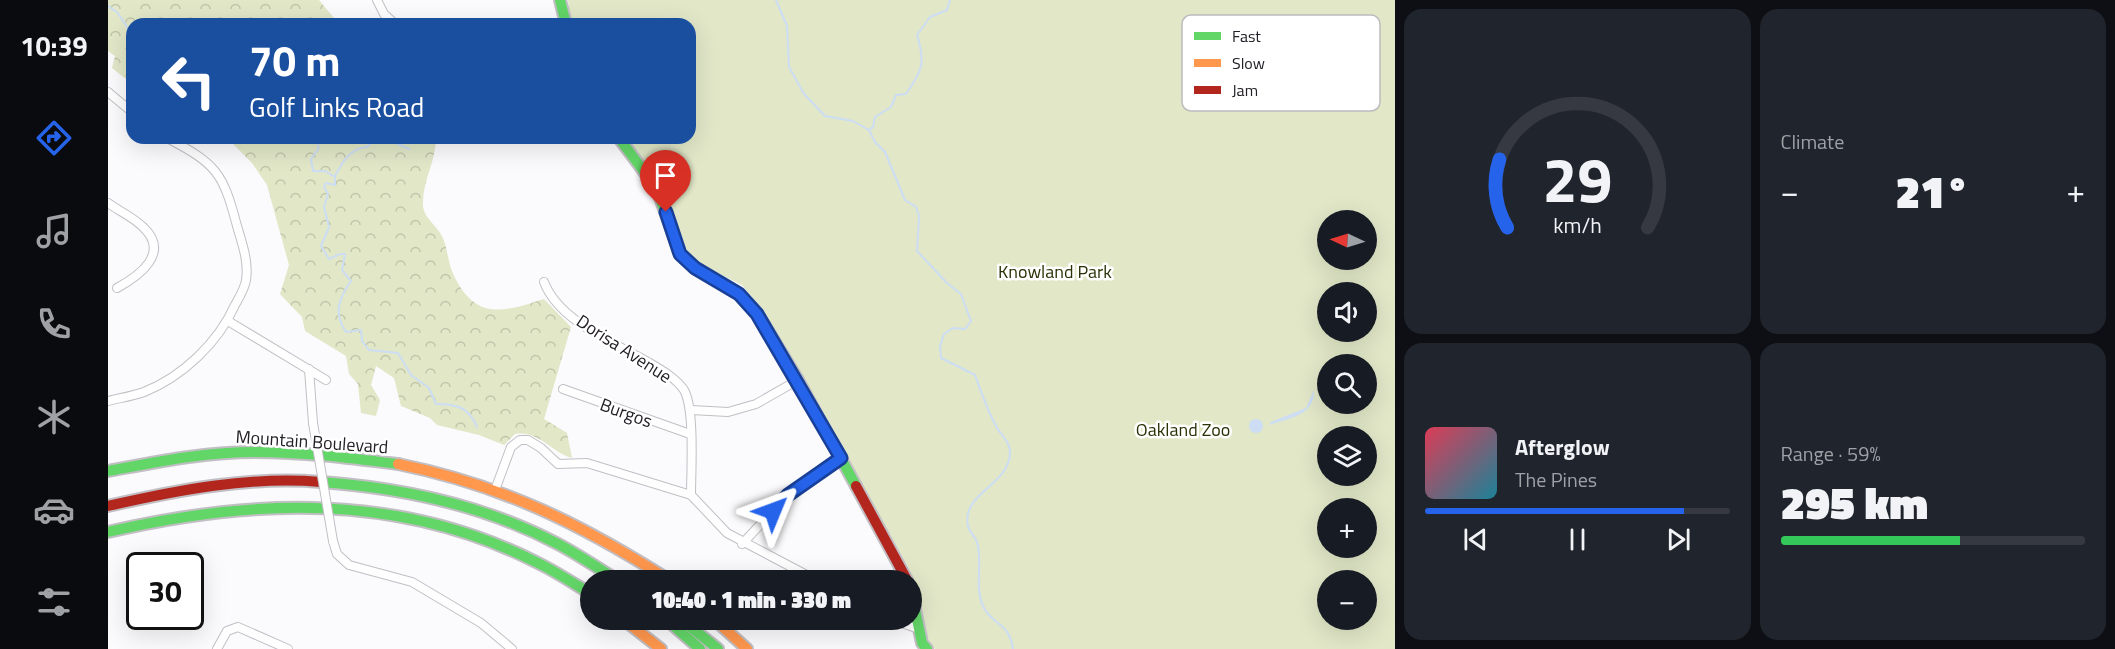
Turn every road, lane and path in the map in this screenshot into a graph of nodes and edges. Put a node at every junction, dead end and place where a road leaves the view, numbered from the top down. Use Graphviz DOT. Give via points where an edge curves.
graph roads {
  1 [pos="376,0"];
  2 [pos="560,0"];
  3 [pos="388,18"];
  4 [pos="564,18"];
  5 [pos="108,92"];
  6 [pos="126,107"];
  7 [pos="179,144"];
  8 [pos="623,144"];
  9 [pos="108,202"];
  10 [pos="544,282"];
  11 [pos="117,288"];
  12 [pos="228,321"];
  13 [pos="309,369"];
  14 [pos="326,380"];
  15 [pos="798,380"];
  16 [pos="563,389"];
  17 [pos="108,401"];
  18 [pos="690,410"];
  19 [pos="690,434"];
  20 [pos="841,458"];
  21 [pos="108,471"];
  22 [pos="495,490"];
  23 [pos="691,495"];
  24 [pos="108,506"];
  25 [pos="108,532"];
  26 [pos="742,544"];
  27 [pos="603,570"];
  28 [pos="653,570"];
  29 [pos="795,570"];
  30 [pos="902,570"];
  31 [pos="580,588"];
  32 [pos="637,630"];
  33 [pos="678,630"];
  34 [pos="694,630"];
  35 [pos="727,630"];
  36 [pos="919,630"];
  37 [pos="658,647"];
  38 [pos="217,649"];
  39 [pos="288,649"];
  40 [pos="512,649"];
  41 [pos="700,649"];
  42 [pos="718,649"];
  43 [pos="747,649"];
  44 [pos="927,649"];
  1 -- 3 [label="street"];
  2 -- 4 [label="main road"];
  5 -- 6 [label="street"];
  7 -- 12 [label="street" via="214,167 226,185 246,256 246,282"];
  8 -- 15 [label="main road" via="657,189 680,254 695,268 739,294 757,314"];
  9 -- 11 [label="street" via="145,228 152,244 149,266"];
  10 -- 18 [label="street, Dorisa Avenue" via="549,296 577,320 665,372 684,390"];
  12 -- 13 [label="street"];
  12 -- 17 [label="street" via="179,372 144,392"];
  13 -- 14 [label="street"];
  13 -- 40 [label="street, bridge" via="313,423 337,554 349,565 412,582 481,623"];
  15 -- 18 [label="street" via="756,404 728,412"];
  15 -- 20 [label="main road"];
  16 -- 19 [label="street, Burgos"];
  18 -- 19 [label="street, Dorisa Avenue"];
  19 -- 23 [label="street, Dorisa Avenue"];
  20 -- 26 [label="street" via="788,495"];
  20 -- 30 [label="main road"];
  21 -- 22 [label="main road, Mountain Boulevard" via="195,454 307,454 396,464"];
  22 -- 23 [label="street" via="511,447 524,440 541,448 558,464 587,464"];
  22 -- 28 [label="main road, Mountain Boulevard" via="587,529"];
  23 -- 26 [label="street"];
  24 -- 27 [label="main road" via="171,490 242,480 356,483 434,498 480,512 538,535"];
  25 -- 31 [label="main road" via="243,506 352,508 426,521 461,532 526,558"];
  26 -- 29 [label="street"];
  32 -- 37 [label="main road"];
  33 -- 41 [label="main road"];
  34 -- 42 [label="main road"];
  35 -- 43 [label="main road"];
  36 -- 44 [label="main road"];
  38 -- 39 [label="street" via="227,631 238,627"];
}
